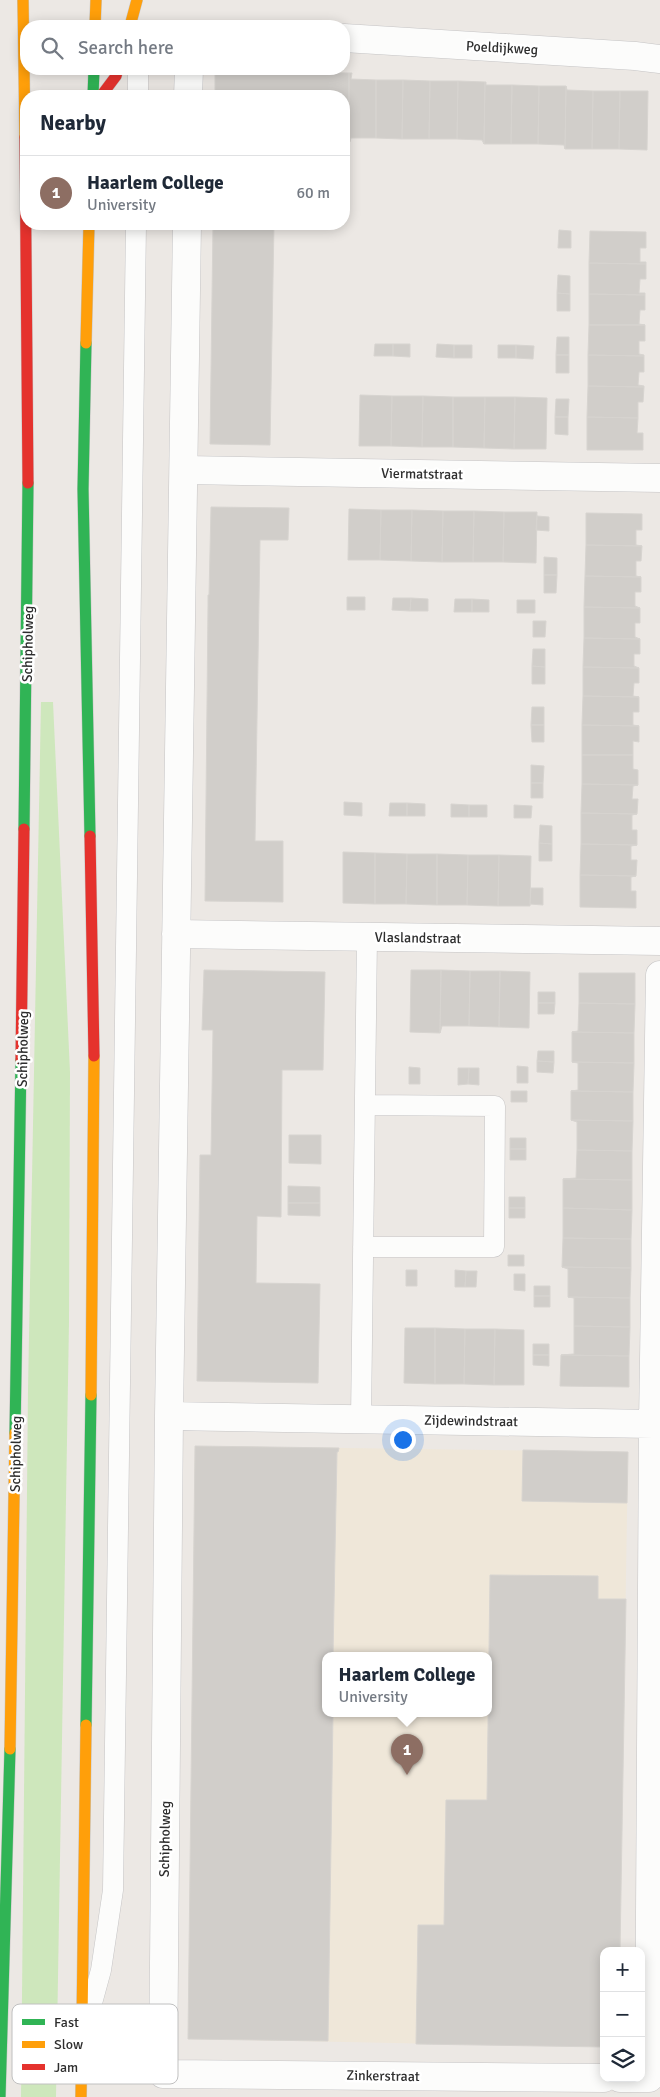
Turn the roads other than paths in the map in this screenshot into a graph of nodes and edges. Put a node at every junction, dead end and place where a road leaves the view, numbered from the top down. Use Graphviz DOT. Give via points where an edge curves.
graph roads {
  1 [pos="23,0"];
  2 [pos="96,0"];
  3 [pos="138,0"];
  4 [pos="23,20"];
  5 [pos="95,20"];
  6 [pos="132,20"];
  7 [pos="138,20"];
  8 [pos="350,38"];
  9 [pos="660,59"];
  10 [pos="24,75"];
  11 [pos="94,75"];
  12 [pos="116,75"];
  13 [pos="138,75"];
  14 [pos="189,75"];
  15 [pos="24,90"];
  16 [pos="92,90"];
  17 [pos="106,90"];
  18 [pos="138,90"];
  19 [pos="188,90"];
  20 [pos="26,230"];
  21 [pos="89,230"];
  22 [pos="136,230"];
  23 [pos="187,230"];
  24 [pos="185,470"];
  25 [pos="660,478"];
  26 [pos="176,934"];
  27 [pos="367,937"];
  28 [pos="660,941"];
  29 [pos="660,975"];
  30 [pos="365,1105"];
  31 [pos="363,1246"];
  32 [pos="169,1416"];
  33 [pos="361,1419"];
  34 [pos="653,1424"];
  35 [pos="656,1656"];
  36 [pos="82,2004"];
  37 [pos="92,2004"];
  38 [pos="162,2004"];
  39 [pos="178,2074"];
  40 [pos="600,2078"];
  41 [pos="645,2078"];
  42 [pos="81,2084"];
  43 [pos="0,2097"];
  44 [pos="81,2097"];
  1 -- 4 [label="main road, Schipholweg"];
  2 -- 5 [label="main road"];
  3 -- 6 [label="main road"];
  3 -- 7 [label="lane"];
  8 -- 9 [label="street, Poeldijkweg"];
  10 -- 15 [label="main road, Schipholweg"];
  11 -- 16 [label="main road"];
  12 -- 17 [label="main road"];
  13 -- 18 [label="lane"];
  14 -- 19 [label="street"];
  20 -- 43 [label="main road, Schipholweg" via="29,532 24,949 9,1845"];
  21 -- 36 [label="main road" via="83,488 95,1093"];
  22 -- 37 [label="lane" via="113,1890 101,1970"];
  23 -- 24 [label="street, Schipholweg"];
  24 -- 25 [label="street, Viermatstraat"];
  24 -- 26 [label="street, Schipholweg"];
  26 -- 27 [label="street, Vlaslandstraat"];
  26 -- 32 [label="street, Schipholweg"];
  27 -- 28 [label="street, Vlaslandstraat"];
  27 -- 30 [label="lane"];
  29 -- 34 [label="street"];
  30 -- 31 [label="lane"];
  30 -- 31 [label="lane" via="495,1106 494,1247"];
  31 -- 33 [label="lane"];
  32 -- 33 [label="street, Zijdewindstraat"];
  32 -- 38 [label="street, Schipholweg"];
  33 -- 34 [label="street, Zijdewindstraat"];
  34 -- 35 [label="street"];
  35 -- 41 [label="street" via="649,2078"];
  39 -- 40 [label="street, Zinkerstraat"];
  42 -- 44 [label="main road"];
}
